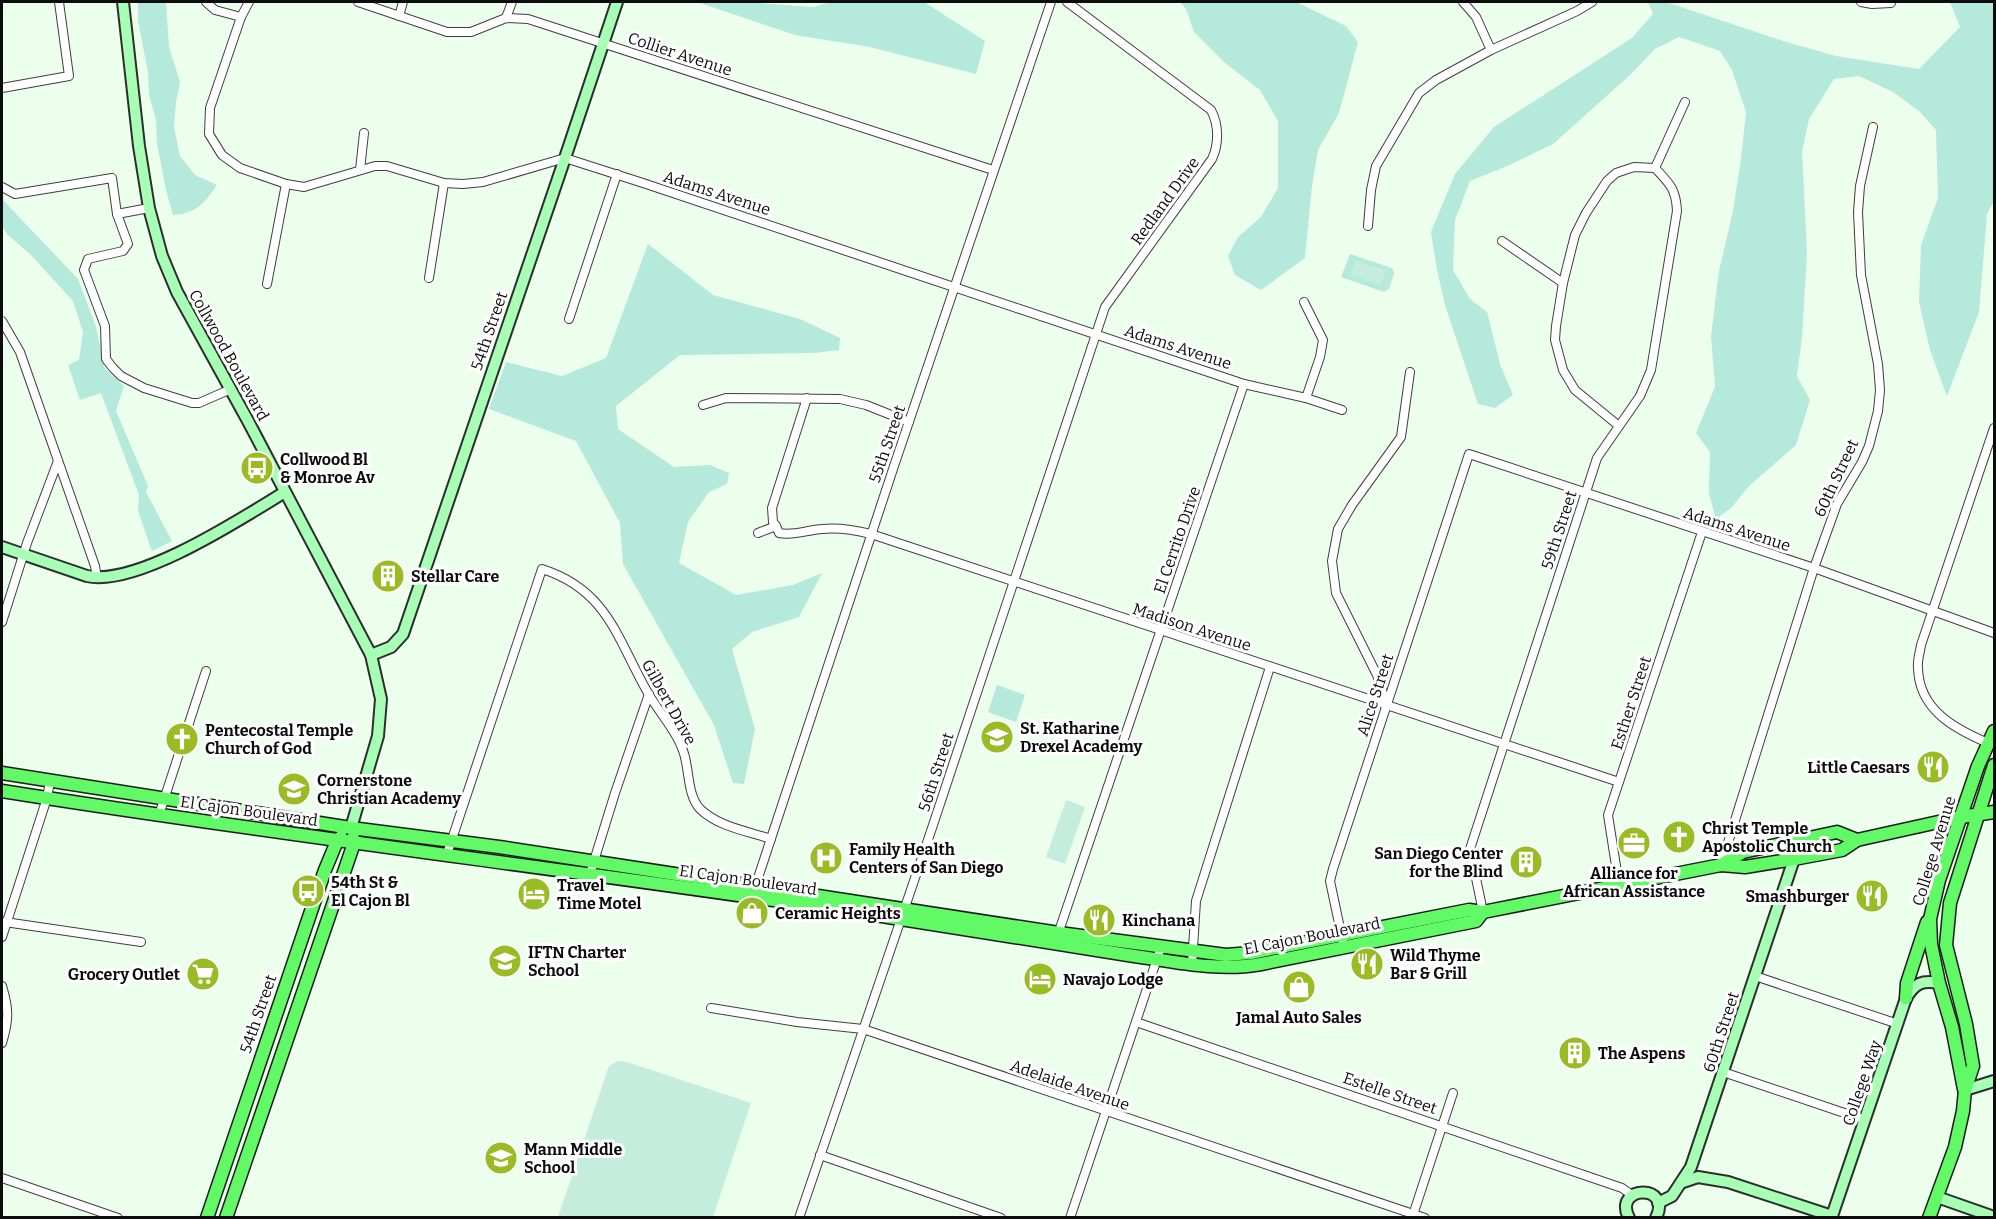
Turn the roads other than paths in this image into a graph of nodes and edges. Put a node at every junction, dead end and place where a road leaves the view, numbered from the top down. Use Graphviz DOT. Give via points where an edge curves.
graph roads {
  1 [pos="59,2"];
  2 [pos="123,2"];
  3 [pos="206,2"];
  4 [pos="249,2"];
  5 [pos="358,2"];
  6 [pos="403,2"];
  7 [pos="512,2"];
  8 [pos="616,2"];
  9 [pos="1051,2"];
  10 [pos="1067,2"];
  11 [pos="1464,2"];
  12 [pos="1592,2"];
  13 [pos="1861,2"];
  14 [pos="1891,3"];
  15 [pos="399,16"];
  16 [pos="241,17"];
  17 [pos="506,18"];
  18 [pos="603,43"];
  19 [pos="1491,50"];
  20 [pos="2,88"];
  21 [pos="1685,102"];
  22 [pos="1874,127"];
  23 [pos="364,134"];
  24 [pos="565,158"];
  25 [pos="1655,168"];
  26 [pos="360,170"];
  27 [pos="993,170"];
  28 [pos="617,174"];
  29 [pos="444,183"];
  30 [pos="286,184"];
  31 [pos="2,187"];
  32 [pos="149,208"];
  33 [pos="117,214"];
  34 [pos="1368,226"];
  35 [pos="1502,241"];
  36 [pos="429,278"];
  37 [pos="1563,283"];
  38 [pos="267,284"];
  39 [pos="955,287"];
  40 [pos="1304,302"];
  41 [pos="569,319"];
  42 [pos="2,321"];
  43 [pos="1095,334"];
  44 [pos="1410,372"];
  45 [pos="1244,384"];
  46 [pos="231,389"];
  47 [pos="807,398"];
  48 [pos="1306,398"];
  49 [pos="703,405"];
  50 [pos="1342,410"];
  51 [pos="909,422"];
  52 [pos="1619,426"];
  53 [pos="1995,428"];
  54 [pos="1469,454"];
  55 [pos="58,460"];
  56 [pos="285,492"];
  57 [pos="1586,492"];
  58 [pos="776,526"];
  59 [pos="1702,532"];
  60 [pos="758,533"];
  61 [pos="871,534"];
  62 [pos="2,547"];
  63 [pos="23,554"];
  64 [pos="1814,568"];
  65 [pos="97,578"];
  66 [pos="1014,582"];
  67 [pos="1933,611"];
  68 [pos="2,622"];
  69 [pos="1161,631"];
  70 [pos="1995,633"];
  71 [pos="371,655"];
  72 [pos="1270,667"];
  73 [pos="206,671"];
  74 [pos="649,694"];
  75 [pos="1386,705"];
  76 [pos="1995,730"];
  77 [pos="1988,743"];
  78 [pos="1504,744"];
  79 [pos="1995,765"];
  80 [pos="2,773"];
  81 [pos="50,781"];
  82 [pos="1619,782"];
  83 [pos="2,791"];
  84 [pos="47,798"];
  85 [pos="165,799"];
  86 [pos="1995,812"];
  87 [pos="159,815"];
  88 [pos="1978,815"];
  89 [pos="1961,817"];
  90 [pos="351,828"];
  91 [pos="771,839"];
  92 [pos="1857,840"];
  93 [pos="337,841"];
  94 [pos="452,842"];
  95 [pos="354,843"];
  96 [pos="447,854"];
  97 [pos="1794,859"];
  98 [pos="595,861"];
  99 [pos="1721,865"];
  100 [pos="590,874"];
  101 [pos="1619,885"];
  102 [pos="753,892"];
  103 [pos="1935,895"];
  104 [pos="1483,912"];
  105 [pos="903,914"];
  106 [pos="5,922"];
  107 [pos="2,937"];
  108 [pos="1057,938"];
  109 [pos="1343,941"];
  110 [pos="141,942"];
  111 [pos="1160,953"];
  112 [pos="1192,958"];
  113 [pos="1755,976"];
  114 [pos="1939,983"];
  115 [pos="2,986"];
  116 [pos="1906,998"];
  117 [pos="711,1008"];
  118 [pos="1136,1022"];
  119 [pos="1898,1024"];
  120 [pos="863,1029"];
  121 [pos="2,1043"];
  122 [pos="1723,1072"];
  123 [pos="1995,1081"];
  124 [pos="1965,1090"];
  125 [pos="1453,1093"];
  126 [pos="1106,1111"];
  127 [pos="1865,1120"];
  128 [pos="1442,1127"];
  129 [pos="820,1155"];
  130 [pos="2,1178"];
  131 [pos="1683,1182"];
  132 [pos="1632,1195"];
  133 [pos="1937,1197"];
  134 [pos="1658,1203"];
  135 [pos="1414,1216"];
  136 [pos="1834,1217"];
  137 [pos="1995,1217"];
  138 [pos="118,1218"];
  139 [pos="207,1218"];
  140 [pos="226,1218"];
  141 [pos="799,1218"];
  142 [pos="1001,1218"];
  143 [pos="1071,1218"];
  144 [pos="1425,1218"];
  145 [pos="1629,1218"];
  146 [pos="1656,1218"];
  147 [pos="1929,1218"];
  1 -- 20 [label="street" via="69,76"];
  2 -- 32 [label="street, Collwood Boulevard"];
  3 -- 16 [label="street" via="215,10"];
  4 -- 16 [label="street"];
  5 -- 15 [label="street, Collier Avenue"];
  6 -- 15 [label="street"];
  7 -- 17 [label="street"];
  8 -- 18 [label="street, 54th Street"];
  9 -- 27 [label="street, 55th Street"];
  10 -- 43 [label="street, Redland Drive" via="1211,110 1218,127 1212,159 1105,307"];
  11 -- 19 [label="street" via="1476,17"];
  12 -- 19 [label="street"];
  13 -- 14 [label="street"];
  15 -- 17 [label="street, Collier Avenue" via="447,32 471,32"];
  16 -- 30 [label="street" via="210,108 209,134 222,155 240,168"];
  17 -- 18 [label="street, Collier Avenue" via="528,19"];
  18 -- 24 [label="street, 54th Street"];
  18 -- 27 [label="street, Collier Avenue"];
  19 -- 34 [label="street" via="1419,93 1376,166"];
  21 -- 25 [label="street"];
  22 -- 64 [label="street, 60th Street" via="1858,212 1861,275 1878,364 1878,411 1869,446 1837,504"];
  23 -- 26 [label="street"];
  24 -- 28 [label="street, Adams Avenue"];
  24 -- 29 [label="street" via="483,182"];
  24 -- 71 [label="street, 54th Street" via="403,634 391,647"];
  25 -- 37 [label="street" via="1634,167 1616,173 1607,182 1575,235"];
  25 -- 52 [label="street, 59th Street" via="1676,196 1677,211 1651,370 1640,396"];
  26 -- 29 [label="street" via="387,166"];
  26 -- 30 [label="street" via="304,187"];
  27 -- 39 [label="street, 55th Street"];
  28 -- 39 [label="street, Adams Avenue"];
  28 -- 41 [label="street"];
  29 -- 36 [label="street"];
  30 -- 38 [label="street"];
  31 -- 33 [label="street" via="15,194 112,178"];
  32 -- 33 [label="street"];
  32 -- 46 [label="street, Collwood Boulevard" via="177,292"];
  33 -- 46 [label="street" via="128,244 123,251 88,259 84,270 105,326 106,359 121,376 144,388 192,403"];
  35 -- 37 [label="street"];
  37 -- 52 [label="street" via="1555,340 1563,370 1575,390"];
  39 -- 43 [label="street, Adams Avenue"];
  39 -- 51 [label="street, 55th Street"];
  40 -- 48 [label="street" via="1323,340"];
  42 -- 55 [label="street" via="20,352"];
  43 -- 45 [label="street, Adams Avenue"];
  43 -- 66 [label="street, 56th Street"];
  44 -- 75 [label="street" via="1401,437 1338,529 1332,561 1336,593 1377,675"];
  45 -- 48 [label="street, Adams Avenue"];
  45 -- 69 [label="street, El Cerrito Drive"];
  46 -- 56 [label="street, Collwood Boulevard"];
  47 -- 49 [label="street" via="726,398"];
  47 -- 51 [label="street" via="866,405"];
  47 -- 58 [label="street" via="772,508"];
  48 -- 50 [label="street, Adams Avenue"];
  51 -- 61 [label="street, 55th Street"];
  52 -- 57 [label="street, 59th Street" via="1597,458"];
  53 -- 67 [label="street"];
  54 -- 57 [label="street, Adams Avenue"];
  54 -- 75 [label="street, Alice Street"];
  55 -- 63 [label="street"];
  55 -- 65 [label="street"];
  56 -- 65 [label="street" via="219,533 164,560 113,577"];
  56 -- 71 [label="street, Collwood Boulevard"];
  57 -- 59 [label="street, Adams Avenue"];
  57 -- 78 [label="street, 59th Street"];
  58 -- 60 [label="street"];
  58 -- 61 [label="street, Madison Avenue" via="779,533 790,535 836,528"];
  59 -- 64 [label="street, Adams Avenue"];
  59 -- 82 [label="street, Esther Street"];
  61 -- 66 [label="street, Madison Avenue"];
  61 -- 91 [label="street, 55th Street"];
  62 -- 63 [label="street"];
  63 -- 65 [label="street"];
  63 -- 68 [label="street"];
  64 -- 67 [label="street, Adams Avenue"];
  64 -- 99 [label="street, 60th Street"];
  66 -- 69 [label="street, Madison Avenue"];
  66 -- 105 [label="street, 56th Street"];
  67 -- 70 [label="street, Adams Avenue"];
  67 -- 77 [label="street" via="1917,666 1924,695 1945,721"];
  69 -- 72 [label="street, Madison Avenue"];
  69 -- 108 [label="street, El Cerrito Drive"];
  71 -- 90 [label="street, Collwood Boulevard" via="381,699 378,735"];
  72 -- 75 [label="street, Madison Avenue"];
  72 -- 112 [label="street" via="1196,901"];
  73 -- 85 [label="street"];
  74 -- 91 [label="street, Gilbert Drive" via="683,748 689,784 698,807 718,822"];
  74 -- 94 [label="street, Gilbert Drive" via="592,596 562,575 542,569"];
  74 -- 98 [label="street"];
  75 -- 78 [label="street, Madison Avenue"];
  75 -- 109 [label="street, Alice Street" via="1330,881"];
  76 -- 77 [label="main road, College Avenue"];
  77 -- 89 [label="main road, College Avenue"];
  78 -- 82 [label="street, Madison Avenue"];
  78 -- 104 [label="street, 59th Street" via="1470,849"];
  79 -- 88 [label="main road, College Avenue"];
  80 -- 81 [label="main road, El Cajon Boulevard"];
  81 -- 84 [label="street"];
  81 -- 85 [label="main road, El Cajon Boulevard"];
  82 -- 101 [label="street, Esther Street" via="1608,815"];
  83 -- 84 [label="main road, El Cajon Boulevard"];
  84 -- 87 [label="main road, El Cajon Boulevard"];
  84 -- 106 [label="street"];
  85 -- 87 [label="street"];
  85 -- 90 [label="main road, El Cajon Boulevard"];
  86 -- 88 [label="main road, El Cajon Boulevard"];
  87 -- 93 [label="main road, El Cajon Boulevard"];
  88 -- 89 [label="main road, El Cajon Boulevard"];
  88 -- 124 [label="main road, College Avenue" via="1952,891 1946,933 1973,1066"];
  89 -- 92 [label="main road, El Cajon Boulevard"];
  89 -- 103 [label="main road, College Avenue"];
  90 -- 93 [label="main road, 54th Street"];
  90 -- 94 [label="main road, El Cajon Boulevard"];
  90 -- 95 [label="main road"];
  91 -- 102 [label="street, 55th Street"];
  92 -- 97 [label="main road, El Cajon Boulevard" via="1842,850"];
  92 -- 99 [label="main road, El Cajon Boulevard" via="1837,832 1743,852"];
  93 -- 95 [label="main road, El Cajon Boulevard"];
  93 -- 139 [label="main road, 54th Street"];
  94 -- 96 [label="street"];
  94 -- 98 [label="main road, El Cajon Boulevard"];
  95 -- 96 [label="main road, El Cajon Boulevard"];
  95 -- 140 [label="main road"];
  96 -- 100 [label="main road, El Cajon Boulevard"];
  97 -- 99 [label="main road, El Cajon Boulevard" via="1745,867"];
  97 -- 113 [label="street, 60th Street"];
  98 -- 100 [label="street"];
  98 -- 102 [label="main road, El Cajon Boulevard"];
  99 -- 101 [label="main road, El Cajon Boulevard"];
  100 -- 102 [label="main road, El Cajon Boulevard"];
  101 -- 104 [label="main road, El Cajon Boulevard"];
  102 -- 105 [label="main road, El Cajon Boulevard"];
  103 -- 114 [label="main road, College Avenue" via="1930,919 1931,944"];
  103 -- 116 [label="main road"];
  104 -- 109 [label="main road, El Cajon Boulevard" via="1468,909"];
  105 -- 108 [label="main road, El Cajon Boulevard"];
  105 -- 120 [label="street, 56th Street"];
  106 -- 107 [label="street"];
  106 -- 110 [label="street"];
  108 -- 111 [label="main road, El Cajon Boulevard"];
  109 -- 112 [label="main road, El Cajon Boulevard"];
  111 -- 112 [label="main road, El Cajon Boulevard"];
  111 -- 118 [label="street"];
  113 -- 119 [label="street"];
  113 -- 122 [label="street, 60th Street"];
  114 -- 116 [label="street" via="1922,981 1913,986"];
  114 -- 124 [label="main road, College Avenue"];
  115 -- 121 [label="street" via="8,1023"];
  116 -- 119 [label="street, College Way"];
  117 -- 120 [label="street, Adelaide Avenue"];
  118 -- 126 [label="street"];
  118 -- 128 [label="street, Estelle Street"];
  119 -- 127 [label="street, College Way"];
  120 -- 126 [label="street, Adelaide Avenue"];
  120 -- 129 [label="street, 56th Street"];
  122 -- 127 [label="street"];
  122 -- 131 [label="street, 60th Street"];
  123 -- 124 [label="street"];
  124 -- 133 [label="main road, College Avenue" via="1955,1147"];
  125 -- 128 [label="street"];
  126 -- 135 [label="street, Adelaide Avenue"];
  126 -- 143 [label="street"];
  127 -- 136 [label="street, College Way"];
  128 -- 132 [label="street, Estelle Street" via="1622,1188"];
  128 -- 135 [label="street"];
  129 -- 141 [label="street, 56th Street"];
  129 -- 142 [label="street"];
  130 -- 138 [label="street"];
  131 -- 134 [label="street, 60th Street" via="1672,1196"];
  131 -- 136 [label="street" via="1698,1178 1728,1182"];
  132 -- 134 [label="street" via="1647,1192"];
  132 -- 145 [label="street" via="1627,1202"];
  133 -- 137 [label="street"];
  133 -- 147 [label="main road, College Avenue"];
  134 -- 146 [label="street"];
  135 -- 144 [label="street, Adelaide Avenue"];
}
